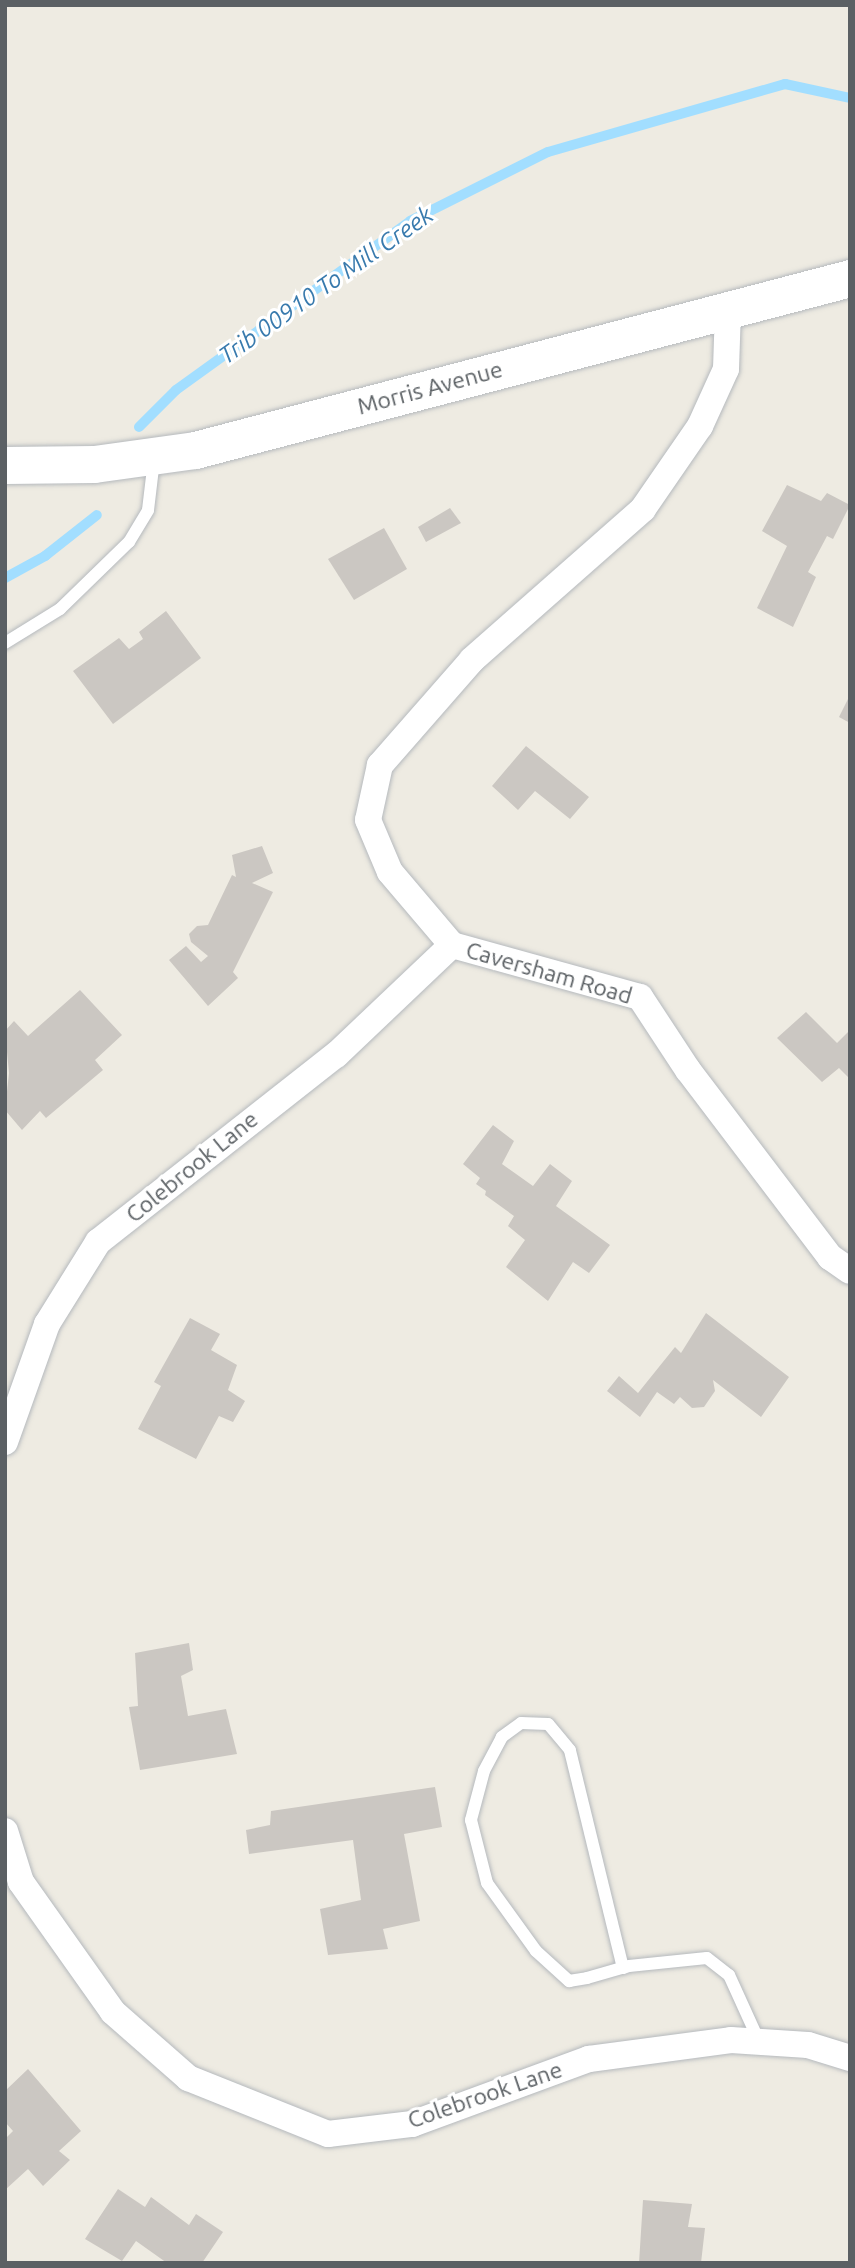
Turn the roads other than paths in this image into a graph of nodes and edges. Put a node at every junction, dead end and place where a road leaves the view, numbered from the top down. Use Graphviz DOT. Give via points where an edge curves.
graph roads {
  1 [pos="850,278"];
  2 [pos="727,309"];
  3 [pos="155,457"];
  4 [pos="5,465"];
  5 [pos="5,643"];
  6 [pos="452,945"];
  7 [pos="850,1271"];
  8 [pos="5,1442"];
  9 [pos="5,1831"];
  10 [pos="623,1968"];
  11 [pos="759,2042"];
  12 [pos="850,2059"];
  1 -- 2 [label="street, Morris Avenue"];
  2 -- 3 [label="street, Morris Avenue"];
  2 -- 6 [label="street, Caversham Road" via="726,369 700,426 643,509 472,660 380,765 368,820 390,872"];
  3 -- 4 [label="street, Morris Avenue" via="94,464"];
  3 -- 5 [label="lane" via="148,510 129,542 60,609"];
  6 -- 7 [label="street, Caversham Road" via="640,997 688,1070 830,1257"];
  6 -- 8 [label="street, Colebrook Lane" via="336,1055 98,1242 47,1324"];
  9 -- 11 [label="street, Colebrook Lane" via="21,1882 113,2012 188,2078 328,2134 412,2124 589,2059 731,2040"];
  10 -- 10 [label="lane" via="569,1981 536,1951 487,1883 471,1820 484,1771 502,1737 521,1724 548,1724 569,1749"];
  10 -- 11 [label="lane" via="707,1958 729,1975"];
  11 -- 12 [label="street, Colebrook Lane" via="808,2045"];
}
